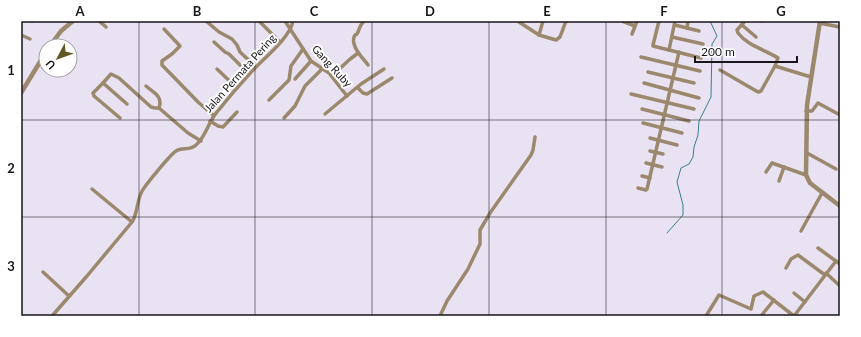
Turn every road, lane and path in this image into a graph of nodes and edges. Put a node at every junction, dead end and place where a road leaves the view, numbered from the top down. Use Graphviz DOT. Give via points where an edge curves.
graph roads {
  1 [pos="73,21"];
  2 [pos="99,21"];
  3 [pos="206,21"];
  4 [pos="259,21"];
  5 [pos="285,21"];
  6 [pos="293,21"];
  7 [pos="364,21"];
  8 [pos="543,21"];
  9 [pos="566,21"];
  10 [pos="622,21"];
  11 [pos="637,21"];
  12 [pos="659,21"];
  13 [pos="688,21"];
  14 [pos="745,21"];
  15 [pos="520,22"];
  16 [pos="820,22"];
  17 [pos="675,23"];
  18 [pos="742,25"];
  19 [pos="635,26"];
  20 [pos="840,26"];
  21 [pos="106,27"];
  22 [pos="291,28"];
  23 [pos="687,28"];
  24 [pos="164,29"];
  25 [pos="699,31"];
  26 [pos="632,34"];
  27 [pos="539,35"];
  28 [pos="21,36"];
  29 [pos="672,37"];
  30 [pos="756,37"];
  31 [pos="56,38"];
  32 [pos="30,39"];
  33 [pos="214,42"];
  34 [pos="280,42"];
  35 [pos="703,44"];
  36 [pos="304,49"];
  37 [pos="669,50"];
  38 [pos="680,52"];
  39 [pos="358,53"];
  40 [pos="641,57"];
  41 [pos="700,58"];
  42 [pos="312,61"];
  43 [pos="38,65"];
  44 [pos="368,65"];
  45 [pos="676,65"];
  46 [pos="775,66"];
  47 [pos="256,67"];
  48 [pos="217,68"];
  49 [pos="322,69"];
  50 [pos="384,69"];
  51 [pos="720,70"];
  52 [pos="700,71"];
  53 [pos="648,72"];
  54 [pos="249,74"];
  55 [pos="332,76"];
  56 [pos="811,77"];
  57 [pos="392,78"];
  58 [pos="673,78"];
  59 [pos="295,79"];
  60 [pos="102,83"];
  61 [pos="694,83"];
  62 [pos="644,84"];
  63 [pos="146,86"];
  64 [pos="237,88"];
  65 [pos="358,88"];
  66 [pos="670,90"];
  67 [pos="21,92"];
  68 [pos="631,94"];
  69 [pos="347,96"];
  70 [pos="699,98"];
  71 [pos="269,100"];
  72 [pos="667,102"];
  73 [pos="127,104"];
  74 [pos="159,108"];
  75 [pos="642,109"];
  76 [pos="694,109"];
  77 [pos="806,111"];
  78 [pos="237,112"];
  79 [pos="325,114"];
  80 [pos="214,115"];
  81 [pos="664,115"];
  82 [pos="840,115"];
  83 [pos="120,118"];
  84 [pos="284,118"];
  85 [pos="210,121"];
  86 [pos="689,121"];
  87 [pos="644,123"];
  88 [pos="662,128"];
  89 [pos="682,133"];
  90 [pos="536,137"];
  91 [pos="650,138"];
  92 [pos="659,140"];
  93 [pos="201,141"];
  94 [pos="677,145"];
  95 [pos="650,151"];
  96 [pos="656,152"];
  97 [pos="663,154"];
  98 [pos="809,154"];
  99 [pos="646,163"];
  100 [pos="653,165"];
  101 [pos="662,167"];
  102 [pos="784,167"];
  103 [pos="836,169"];
  104 [pos="766,172"];
  105 [pos="806,175"];
  106 [pos="642,176"];
  107 [pos="650,178"];
  108 [pos="779,181"];
  109 [pos="638,188"];
  110 [pos="92,189"];
  111 [pos="822,193"];
  112 [pos="840,206"];
  113 [pos="132,222"];
  114 [pos="800,231"];
  115 [pos="818,248"];
  116 [pos="836,261"];
  117 [pos="840,264"];
  118 [pos="786,268"];
  119 [pos="43,272"];
  120 [pos="825,274"];
  121 [pos="840,286"];
  122 [pos="794,293"];
  123 [pos="69,296"];
  124 [pos="774,300"];
  125 [pos="804,302"];
  126 [pos="52,316"];
  127 [pos="440,316"];
  128 [pos="706,316"];
  129 [pos="761,316"];
  130 [pos="794,316"];
  1 -- 31 [label="street"];
  2 -- 21 [label="street"];
  3 -- 47 [label="street" via="232,39 240,52"];
  4 -- 34 [label="street"];
  5 -- 22 [label="street, Gang Ruby"];
  6 -- 22 [label="street, Jalan Permata Pering"];
  7 -- 39 [label="street" via="354,39"];
  8 -- 27 [label="street"];
  9 -- 27 [label="street" via="558,39"];
  10 -- 19 [label="street"];
  11 -- 19 [label="street"];
  12 -- 37 [label="street" via="653,45"];
  13 -- 23 [label="street"];
  14 -- 18 [label="street"];
  15 -- 27 [label="street"];
  16 -- 20 [label="street"];
  16 -- 56 [label="street"];
  17 -- 23 [label="street"];
  17 -- 29 [label="street"];
  18 -- 30 [label="street"];
  18 -- 46 [label="street" via="737,31 738,34 753,46 778,58"];
  19 -- 26 [label="street"];
  22 -- 34 [label="street, Jalan Permata Pering"];
  22 -- 36 [label="street, Gang Ruby"];
  23 -- 25 [label="street"];
  24 -- 80 [label="street" via="180,46 161,64"];
  28 -- 32 [label="street"];
  29 -- 35 [label="street"];
  29 -- 37 [label="street"];
  33 -- 54 [label="street"];
  34 -- 47 [label="street, Jalan Permata Pering"];
  36 -- 42 [label="street, Gang Ruby"];
  36 -- 71 [label="street" via="291,66 289,80"];
  37 -- 38 [label="street"];
  38 -- 41 [label="street"];
  38 -- 45 [label="street"];
  39 -- 44 [label="street"];
  39 -- 55 [label="street"];
  40 -- 45 [label="street"];
  42 -- 49 [label="street, Gang Ruby"];
  42 -- 59 [label="street"];
  43 -- 67 [label="street"];
  45 -- 52 [label="street"];
  45 -- 58 [label="street"];
  46 -- 51 [label="street" via="758,92"];
  46 -- 56 [label="street"];
  47 -- 54 [label="street, Jalan Permata Pering"];
  48 -- 64 [label="street"];
  49 -- 55 [label="street, Gang Ruby"];
  49 -- 84 [label="street" via="305,86 295,106"];
  50 -- 65 [label="street" via="360,84"];
  53 -- 58 [label="street"];
  54 -- 64 [label="street, Jalan Permata Pering"];
  55 -- 69 [label="street, Gang Ruby"];
  56 -- 77 [label="street"];
  57 -- 65 [label="street" via="367,94"];
  58 -- 61 [label="street"];
  58 -- 66 [label="street"];
  60 -- 73 [label="street"];
  60 -- 74 [label="street" via="113,74 151,107"];
  60 -- 83 [label="street" via="93,93 94,96"];
  62 -- 66 [label="street"];
  63 -- 74 [label="street" via="160,98"];
  64 -- 80 [label="street, Jalan Permata Pering"];
  65 -- 69 [label="street"];
  66 -- 70 [label="street"];
  66 -- 72 [label="street"];
  68 -- 72 [label="street"];
  69 -- 79 [label="street"];
  72 -- 76 [label="street"];
  72 -- 81 [label="street"];
  74 -- 93 [label="street"];
  75 -- 81 [label="street"];
  77 -- 82 [label="street" via="812,111 818,103"];
  77 -- 98 [label="street"];
  78 -- 85 [label="street" via="223,127"];
  80 -- 85 [label="street, Jalan Permata Pering"];
  81 -- 86 [label="street"];
  81 -- 88 [label="street"];
  85 -- 93 [label="street, Jalan Permata Pering"];
  87 -- 88 [label="street"];
  88 -- 89 [label="street"];
  88 -- 92 [label="street"];
  90 -- 127 [label="street" via="531,155 480,230 480,246"];
  91 -- 92 [label="street"];
  92 -- 94 [label="street"];
  92 -- 96 [label="street"];
  93 -- 113 [label="street" via="192,148 175,152 144,187"];
  95 -- 96 [label="street"];
  96 -- 97 [label="street"];
  96 -- 100 [label="street"];
  98 -- 103 [label="street"];
  98 -- 105 [label="street"];
  99 -- 100 [label="street"];
  100 -- 101 [label="street"];
  100 -- 107 [label="street"];
  102 -- 104 [label="street" via="771,163"];
  102 -- 105 [label="street"];
  102 -- 108 [label="street"];
  105 -- 111 [label="street"];
  106 -- 107 [label="street"];
  107 -- 109 [label="street" via="647,190"];
  110 -- 113 [label="street"];
  111 -- 112 [label="street"];
  111 -- 114 [label="street"];
  113 -- 123 [label="street"];
  115 -- 116 [label="street"];
  116 -- 117 [label="street"];
  116 -- 120 [label="street"];
  118 -- 120 [label="street" via="791,259 798,255"];
  119 -- 123 [label="street"];
  120 -- 121 [label="street"];
  120 -- 125 [label="street"];
  122 -- 125 [label="street"];
  123 -- 126 [label="street"];
  124 -- 128 [label="street" via="762,292 754,296 750,309 719,295"];
  124 -- 129 [label="street"];
  124 -- 130 [label="street"];
  125 -- 130 [label="street"];
}
